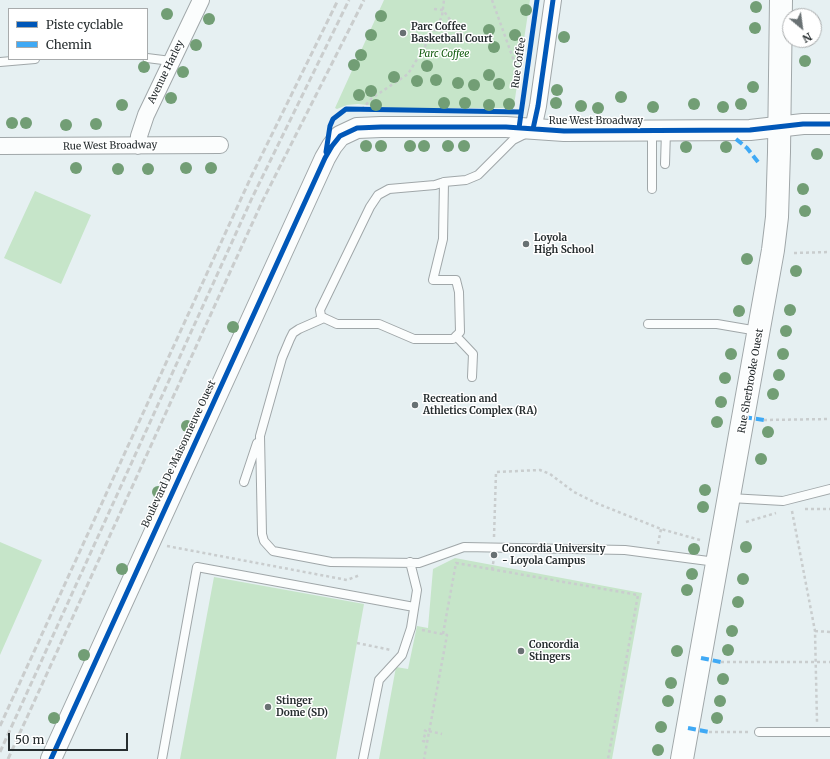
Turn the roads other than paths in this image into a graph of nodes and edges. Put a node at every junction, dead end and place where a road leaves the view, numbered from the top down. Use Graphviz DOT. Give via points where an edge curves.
graph roads {
  1 [pos="201,0"];
  2 [pos="553,0"];
  3 [pos="781,0"];
  4 [pos="148,58"];
  5 [pos="23,60"];
  6 [pos="171,61"];
  7 [pos="0,62"];
  8 [pos="830,124"];
  9 [pos="780,127"];
  10 [pos="533,129"];
  11 [pos="659,131"];
  12 [pos="340,136"];
  13 [pos="220,145"];
  14 [pos="0,146"];
  15 [pos="138,146"];
  16 [pos="665,164"];
  17 [pos="444,182"];
  18 [pos="652,190"];
  19 [pos="324,318"];
  20 [pos="648,324"];
  21 [pos="760,331"];
  22 [pos="456,336"];
  23 [pos="472,377"];
  24 [pos="260,436"];
  25 [pos="244,482"];
  26 [pos="830,489"];
  27 [pos="730,498"];
  28 [pos="720,553"];
  29 [pos="410,562"];
  30 [pos="414,607"];
  31 [pos="759,732"];
  32 [pos="830,732"];
  33 [pos="51,759"];
  34 [pos="162,759"];
  35 [pos="363,759"];
  36 [pos="682,759"];
  1 -- 6 [label="street, Avenue Harley"];
  2 -- 10 [label="street"];
  3 -- 9 [label="main road, Rue Sherbrooke Ouest"];
  4 -- 6 [label="lane"];
  5 -- 7 [label="lane"];
  6 -- 15 [label="street, Avenue Harley" via="146,115"];
  8 -- 9 [label="street, Rue West Broadway"];
  9 -- 11 [label="street, Rue West Broadway" via="750,130"];
  9 -- 21 [label="main road, Rue Sherbrooke Ouest" via="777,217 784,252"];
  10 -- 11 [label="street, Rue West Broadway"];
  10 -- 12 [label="street, Rue West Broadway" via="381,127 356,128"];
  10 -- 17 [label="lane" via="513,140 478,175 466,180"];
  11 -- 16 [label="lane"];
  11 -- 18 [label="lane"];
  12 -- 33 [label="street, Boulevard De Maisonneuve Ouest" via="325,158"];
  13 -- 15 [label="street, Rue West Broadway"];
  14 -- 15 [label="street, Rue West Broadway"];
  17 -- 19 [label="lane" via="389,189 378,195 320,310"];
  17 -- 22 [label="lane" via="443,239 433,280 456,280 460,332"];
  19 -- 22 [label="lane" via="337,324 379,324 414,339 453,339"];
  19 -- 24 [label="lane" via="293,333 282,358"];
  20 -- 21 [label="lane" via="717,324"];
  21 -- 27 [label="main road, Rue Sherbrooke Ouest"];
  22 -- 23 [label="lane" via="473,354"];
  24 -- 25 [label="lane"];
  24 -- 29 [label="lane" via="262,534 264,541 273,551 331,562"];
  26 -- 27 [label="lane" via="777,502"];
  27 -- 28 [label="main road, Rue Sherbrooke Ouest"];
  28 -- 29 [label="lane" via="486,547 457,548 419,562"];
  28 -- 36 [label="main road, Rue Sherbrooke Ouest"];
  29 -- 30 [label="lane" via="416,584"];
  30 -- 34 [label="lane" via="197,567"];
  30 -- 35 [label="lane" via="411,628 402,655 379,680"];
  31 -- 32 [label="lane"];
}
